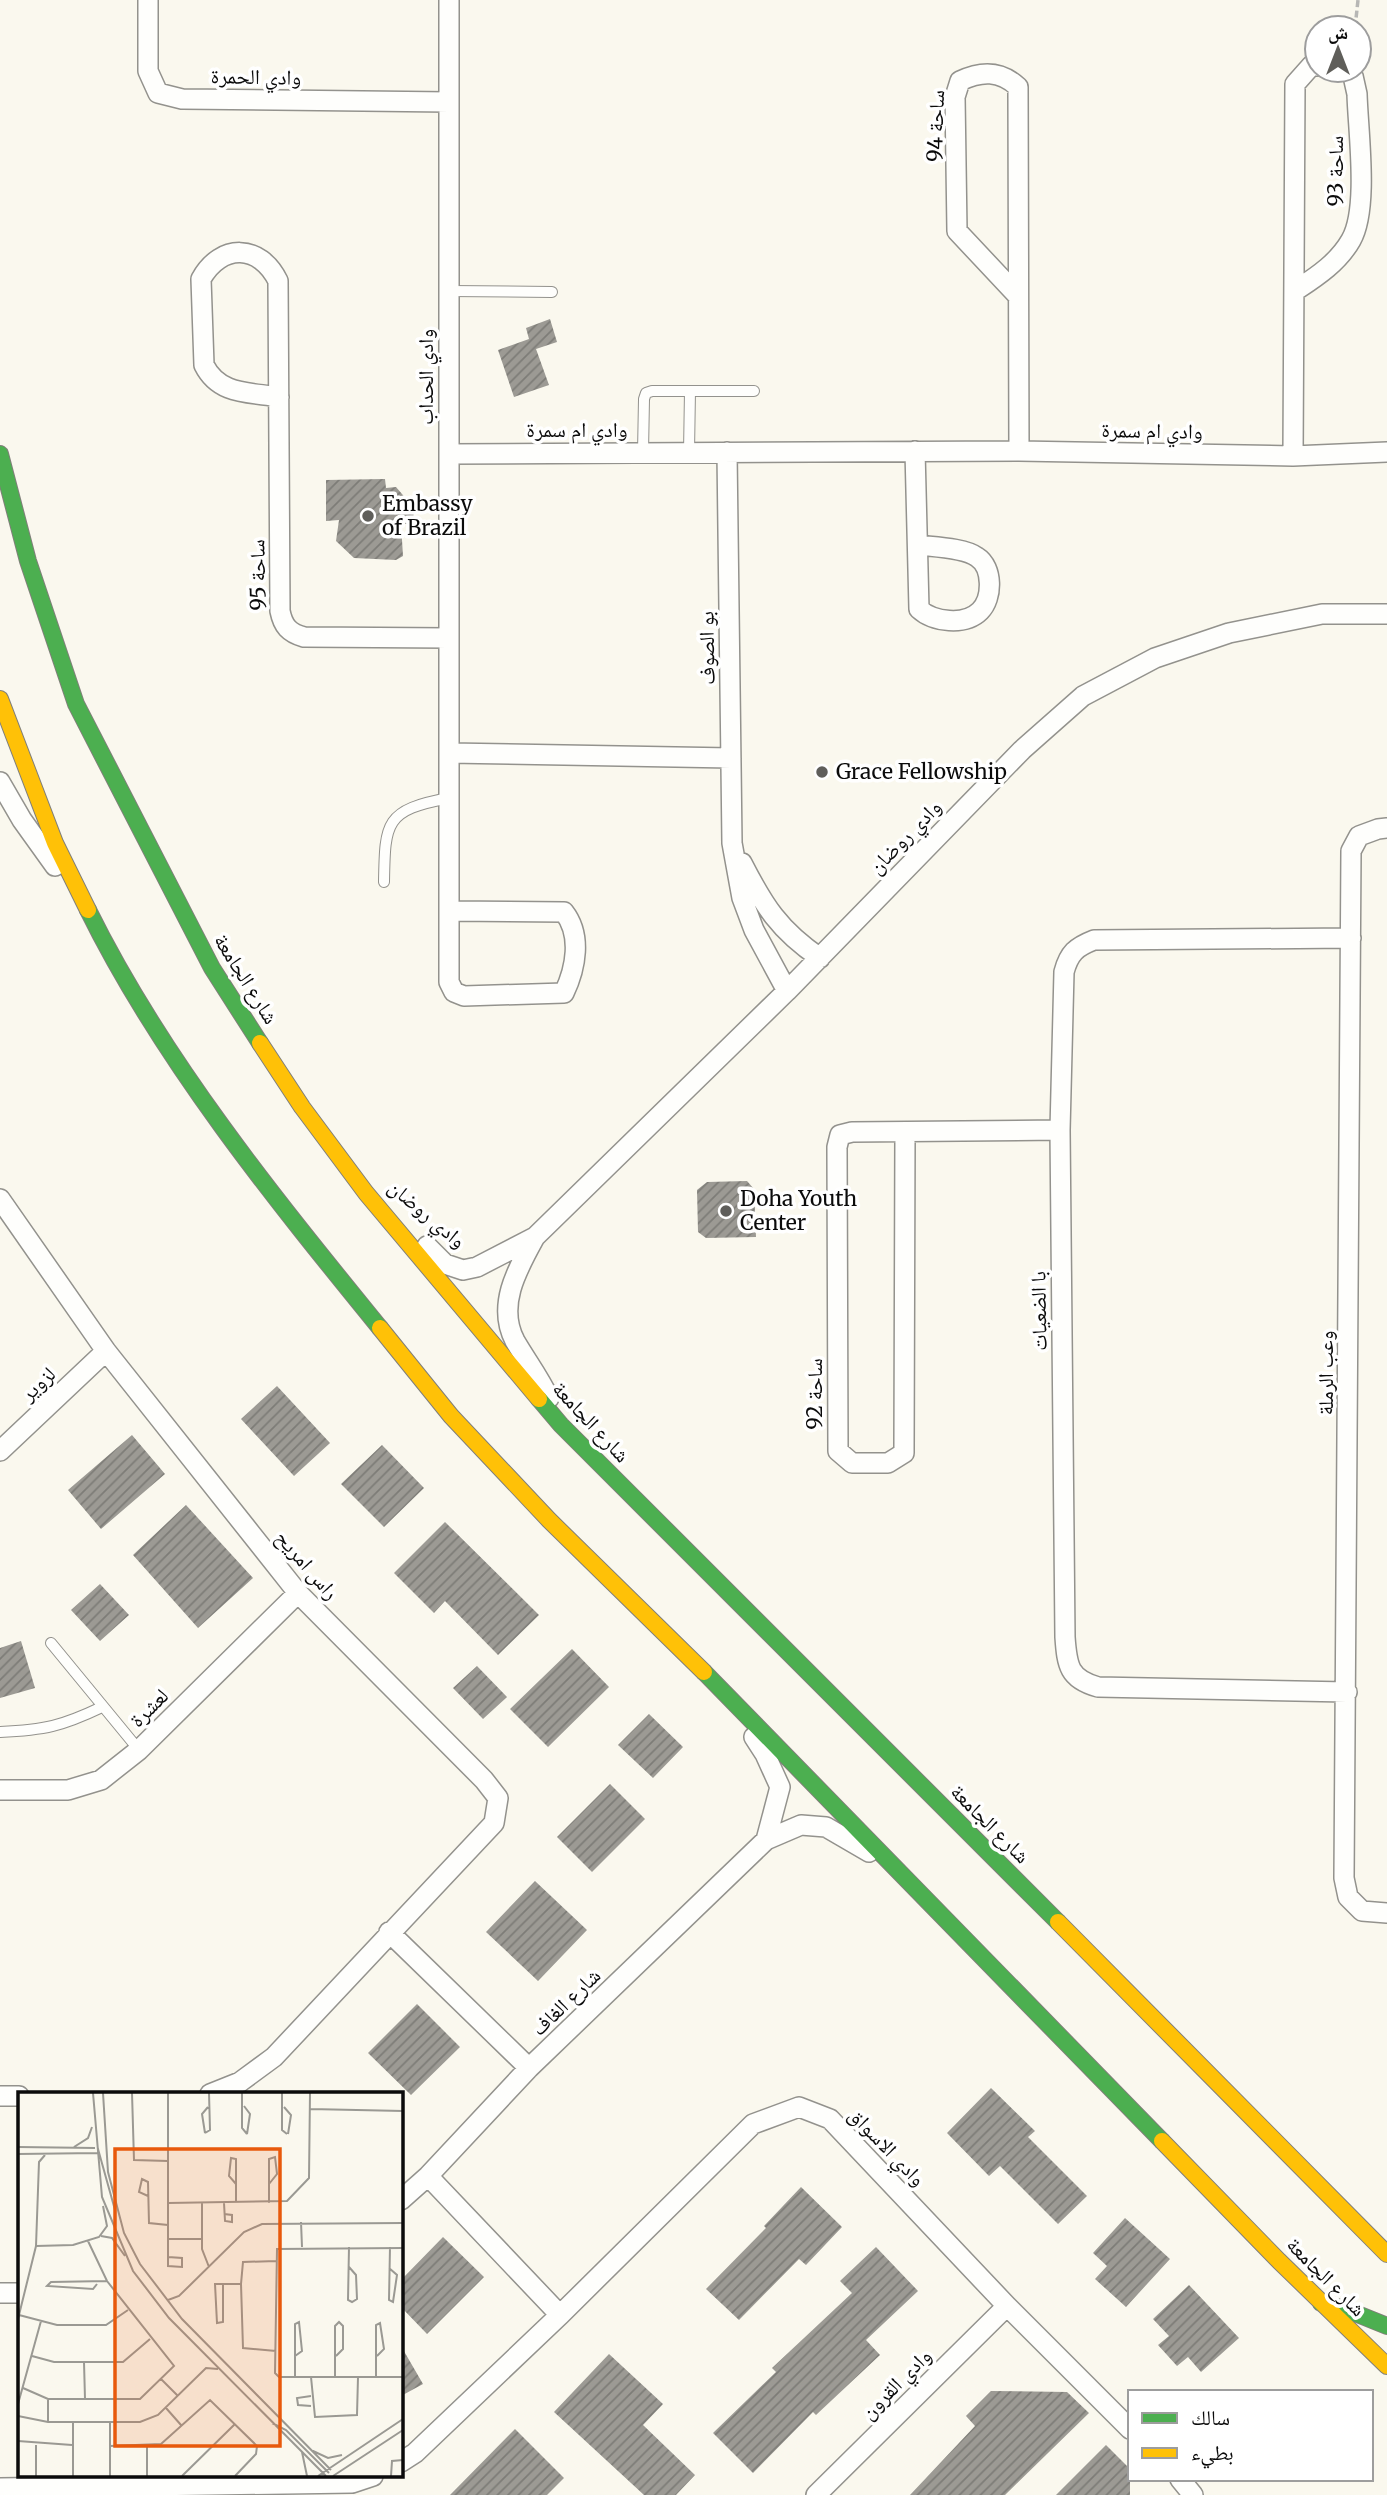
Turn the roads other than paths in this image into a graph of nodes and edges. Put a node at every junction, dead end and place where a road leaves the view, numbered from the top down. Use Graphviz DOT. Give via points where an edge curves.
graph roads {
  1 [pos="148,0"];
  2 [pos="449,0"];
  3 [pos="1303,75"];
  4 [pos="1355,84"];
  5 [pos="449,102"];
  6 [pos="449,291"];
  7 [pos="1295,291"];
  8 [pos="552,292"];
  9 [pos="1018,296"];
  10 [pos="690,390"];
  11 [pos="754,390"];
  12 [pos="279,397"];
  13 [pos="915,451"];
  14 [pos="1019,451"];
  15 [pos="643,452"];
  16 [pos="689,452"];
  17 [pos="727,452"];
  18 [pos="1387,452"];
  19 [pos="0,454"];
  20 [pos="449,454"];
  21 [pos="1293,456"];
  22 [pos="0,515"];
  23 [pos="918,545"];
  24 [pos="28,561"];
  25 [pos="1387,614"];
  26 [pos="449,638"];
  27 [pos="0,699"];
  28 [pos="449,753"];
  29 [pos="731,758"];
  30 [pos="0,782"];
  31 [pos="449,799"];
  32 [pos="1387,828"];
  33 [pos="733,843"];
  34 [pos="384,882"];
  35 [pos="81,896"];
  36 [pos="449,911"];
  37 [pos="1351,938"];
  38 [pos="820,958"];
  39 [pos="787,991"];
  40 [pos="1060,1130"];
  41 [pos="905,1132"];
  42 [pos="366,1193"];
  43 [pos="0,1199"];
  44 [pos="535,1237"];
  45 [pos="106,1351"];
  46 [pos="561,1425"];
  47 [pos="0,1451"];
  48 [pos="298,1593"];
  49 [pos="51,1643"];
  50 [pos="719,1687"];
  51 [pos="1347,1692"];
  52 [pos="103,1707"];
  53 [pos="0,1732"];
  54 [pos="139,1750"];
  55 [pos="0,1790"];
  56 [pos="766,1840"];
  57 [pos="893,1864"];
  58 [pos="1387,1913"];
  59 [pos="389,1932"];
  60 [pos="529,2068"];
  61 [pos="215,2092"];
  62 [pos="0,2096"];
  63 [pos="18,2096"];
  64 [pos="428,2176"];
  65 [pos="402,2199"];
  66 [pos="1387,2254"];
  67 [pos="0,2293"];
  68 [pos="18,2293"];
  69 [pos="1321,2303"];
  70 [pos="1007,2306"];
  71 [pos="560,2315"];
  72 [pos="1387,2326"];
  73 [pos="1387,2366"];
  74 [pos="1128,2427"];
  75 [pos="402,2461"];
  76 [pos="367,2478"];
  77 [pos="1182,2481"];
  78 [pos="0,2488"];
  79 [pos="266,2490"];
  80 [pos="816,2495"];
  81 [pos="1193,2495"];
  1 -- 5 [label="street, وادي الحمرة" via="148,71 158,93 182,99"];
  2 -- 5 [label="street, وادي الحداب"];
  3 -- 7 [label="street, ساحة 93" via="1295,84"];
  4 -- 7 [label="street, ساحة 93" via="1361,209 1351,240 1324,272"];
  5 -- 6 [label="street, وادي الحداب"];
  6 -- 8 [label="lane"];
  6 -- 20 [label="street, وادي الحداب"];
  7 -- 21 [label="street, ساحة 93"];
  9 -- 9 [label="street, ساحة 94" via="957,231 955,97 960,81 975,74 1000,74 1018,87"];
  9 -- 14 [label="street, ساحة 94"];
  10 -- 11 [label="lane"];
  10 -- 15 [label="lane" via="646,393"];
  10 -- 16 [label="lane"];
  12 -- 12 [label="street, ساحة 95" via="219,386 204,365 201,279 216,259 228,254 264,260 278,281"];
  12 -- 26 [label="street, ساحة 95" via="280,611 287,629 304,636"];
  13 -- 14 [label="street, وادي ام سمرة"];
  13 -- 17 [label="street, وادي ام سمرة"];
  13 -- 23 [label="street"];
  14 -- 21 [label="street, وادي ام سمرة"];
  15 -- 16 [label="street, وادي ام سمرة"];
  15 -- 20 [label="street, وادي ام سمرة"];
  16 -- 17 [label="street, وادي ام سمرة"];
  17 -- 29 [label="street, بو الصوف"];
  18 -- 21 [label="street, وادي ام سمرة"];
  19 -- 24 [label="main road, شارع الجامعة"];
  20 -- 26 [label="street, وادي الحداب"];
  22 -- 24 [label="main road"];
  23 -- 23 [label="street" via="919,609 951,620 980,611 989,583 987,568 979,557"];
  24 -- 42 [label="main road, شارع الجامعة" via="76,704 212,968 302,1107"];
  25 -- 38 [label="street, وادي روضان" via="1322,614 1229,633 1154,658 1083,696 1022,750"];
  26 -- 28 [label="street, وادي الحداب"];
  27 -- 35 [label="main road, شارع الجامعة" via="55,843"];
  28 -- 29 [label="street"];
  28 -- 31 [label="street, وادي الحداب"];
  29 -- 33 [label="street, بو الصوف"];
  30 -- 35 [label="street" via="69,887"];
  31 -- 34 [label="lane" via="416,804 396,817 385,839"];
  31 -- 36 [label="street, وادي الحداب"];
  32 -- 37 [label="street, وعب الرملة" via="1359,836 1351,851"];
  33 -- 38 [label="street, بو الصوف" via="762,901 794,940"];
  33 -- 39 [label="street, بو الصوف" via="742,898"];
  35 -- 50 [label="main road, شارع الجامعة" via="153,1026 190,1081 359,1304 451,1416"];
  36 -- 36 [label="street, وادي الحداب" via="449,982 454,992 464,996 564,993 576,951 564,912"];
  37 -- 40 [label="street, با الضعيات" via="1094,940 1077,947 1064,972"];
  37 -- 51 [label="street, وعب الرملة"];
  38 -- 39 [label="street, وادي روضان"];
  39 -- 44 [label="street, وادي روضان"];
  40 -- 41 [label="street, ساحة 92"];
  40 -- 51 [label="street, با الضعيات" via="1065,1637 1071,1670 1082,1682 1098,1687"];
  41 -- 41 [label="street, ساحة 92" via="852,1132 840,1135 837,1147 838,1451 852,1463 888,1463 904,1453"];
  42 -- 44 [label="street, وادي روضان" via="402,1220 445,1264 463,1270"];
  42 -- 46 [label="main road, شارع الجامعة"];
  43 -- 45 [label="street, راس امريح"];
  44 -- 46 [label="street, وادي روضان" via="510,1289 509,1321 514,1339 537,1373"];
  45 -- 47 [label="street, لزوير"];
  45 -- 48 [label="street, راس امريح"];
  46 -- 66 [label="main road, شارع الجامعة"];
  48 -- 54 [label="street, لعشرة"];
  48 -- 59 [label="street, راس امريح" via="498,1798 494,1823"];
  49 -- 52 [label="lane"];
  50 -- 56 [label="street" via="765,1754 780,1787"];
  50 -- 57 [label="main road, شارع الجامعة"];
  51 -- 58 [label="street, وعب الرملة" via="1344,1878 1348,1897 1362,1911"];
  52 -- 53 [label="lane" via="68,1724"];
  52 -- 54 [label="lane"];
  54 -- 55 [label="street, لعشرة" via="101,1780 79,1787"];
  56 -- 57 [label="street, شارع الغاف" via="801,1825 826,1827"];
  56 -- 60 [label="street, شارع الغاف"];
  57 -- 69 [label="main road, شارع الجامعة"];
  59 -- 60 [label="street"];
  59 -- 61 [label="street, راس امريح" via="274,2057 240,2082"];
  60 -- 64 [label="street, شارع الغاف"];
  62 -- 63 [label="street"];
  64 -- 65 [label="street, شارع الغاف"];
  64 -- 71 [label="street"];
  67 -- 68 [label="street"];
  69 -- 72 [label="main road"];
  69 -- 73 [label="main road, شارع الجامعة"];
  70 -- 71 [label="street, وادي الاسواق" via="830,2119 799,2107 753,2124"];
  70 -- 74 [label="street, وادي الاسواق"];
  70 -- 80 [label="street, وادي القرون"];
  71 -- 75 [label="street, وادي الاسواق"];
  76 -- 79 [label="street"];
  77 -- 81 [label="street"];
  78 -- 79 [label="street"];
}
